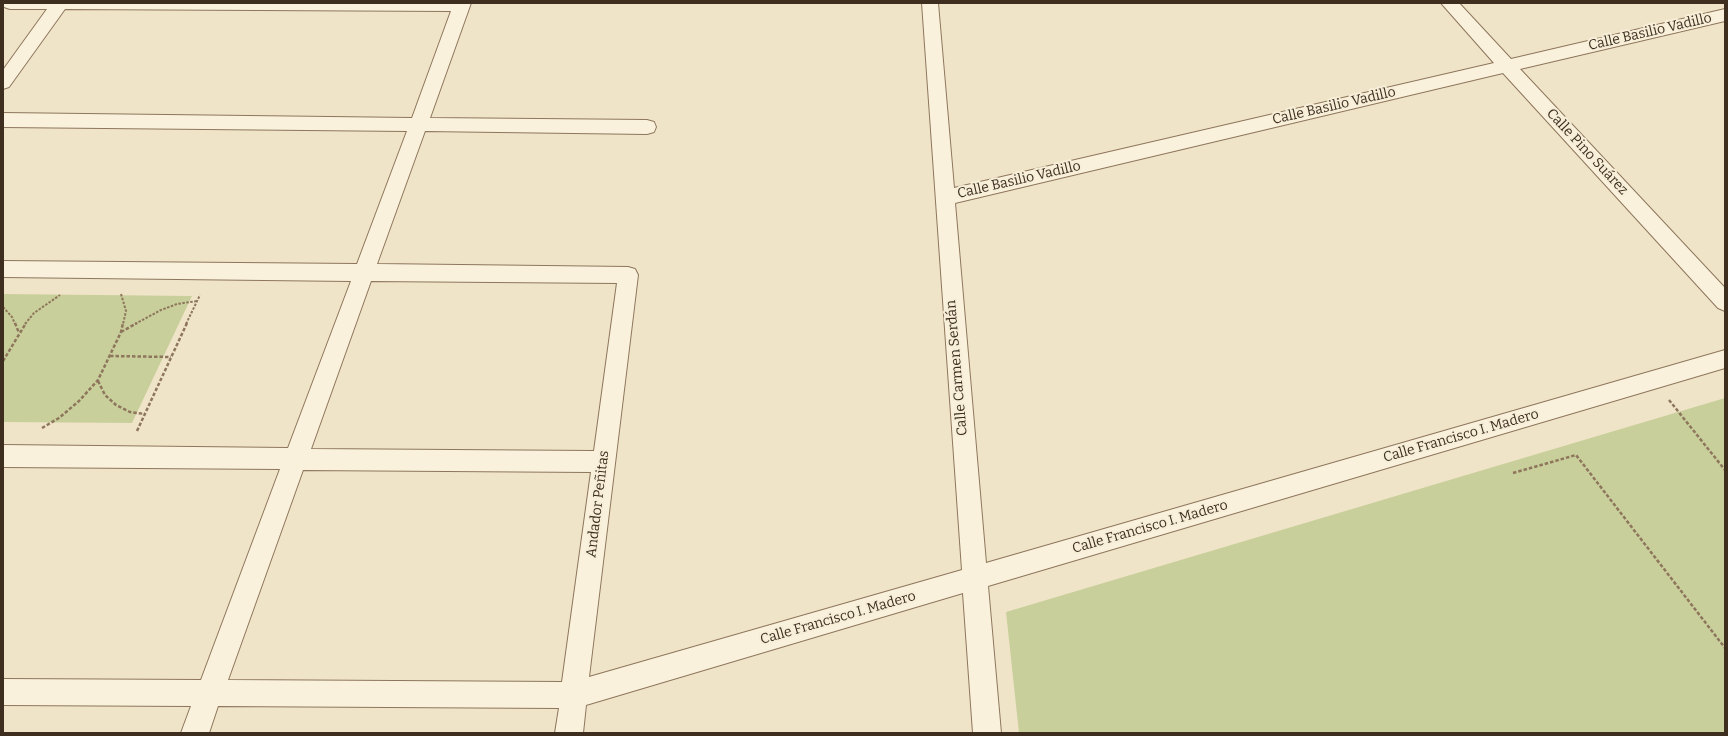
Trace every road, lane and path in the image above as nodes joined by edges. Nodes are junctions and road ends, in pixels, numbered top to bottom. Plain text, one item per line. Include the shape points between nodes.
1 (10, 3) edge
2 (60, 3) edge
3 (930, 3) edge
4 (1449, 3) edge
5 (462, 4) edge
6 (1725, 15) edge
7 (1507, 66) junction
8 (3, 83) edge
9 (3, 120) edge
10 (418, 125) junction
11 (647, 128) dead end
12 (944, 198) junction
13 (3, 269) edge
14 (211, 271) junction
15 (364, 273) junction
16 (65, 292) dead end
17 (119, 292) dead end
18 (197, 301) junction
19 (1725, 302) edge
20 (3, 307) edge
21 (121, 332) junction
22 (19, 333) junction
23 (3, 354) edge
24 (7, 354) junction
25 (110, 356) junction
26 (171, 357) junction
27 (1725, 359) edge
28 (3, 361) edge
29 (98, 380) junction
30 (1665, 396) dead end
31 (145, 414) junction
32 (40, 429) dead end
33 (3, 456) edge
34 (125, 457) junction
35 (296, 459) junction
36 (604, 462) junction
37 (1725, 470) edge
38 (1513, 473) dead end
39 (974, 578) junction
40 (1725, 648) edge
41 (3, 692) edge
42 (209, 693) junction
43 (574, 695) junction
44 (195, 733) edge
45 (569, 733) edge
46 (987, 733) edge

1 - 2 street
2 - 5 street
2 - 8 street
3 - 12 street, Calle Carmen Serdán
4 - 7 street, Calle Pino Suárez
5 - 10 street
6 - 7 street, Calle Basilio Vadillo
7 - 12 street, Calle Basilio Vadillo
7 - 19 street, Calle Pino Suárez
9 - 10 street
10 - 11 street
10 - 15 street
12 - 39 street, Calle Carmen Serdán
13 - 14 street
14 - 15 street
14 - 18 path
15 - 35 street
15 - 36 street, Andador Peñitas via 628,275
16 - 22 path via 34,313
17 - 21 path via 126,311
18 - 21 path via 161,310
18 - 26 path
20 - 22 path via 12,317
21 - 25 path
22 - 24 path
23 - 24 path
24 - 28 path
25 - 26 path
25 - 29 path
26 - 31 path
27 - 39 street, Calle Francisco I. Madero
29 - 31 path via 105,395 116,405 130,412
29 - 32 path via 59,418
30 - 37 path
31 - 34 path
33 - 34 street
34 - 35 street
35 - 36 street
35 - 42 street
36 - 43 street, Andador Peñitas
38 - 40 path via 1576,455
39 - 43 street, Calle Francisco I. Madero
39 - 46 street, Calle Carmen Serdán
41 - 42 street, Calle Francisco I. Madero
42 - 43 street, Calle Francisco I. Madero
42 - 44 street
43 - 45 street, Andador Peñitas

